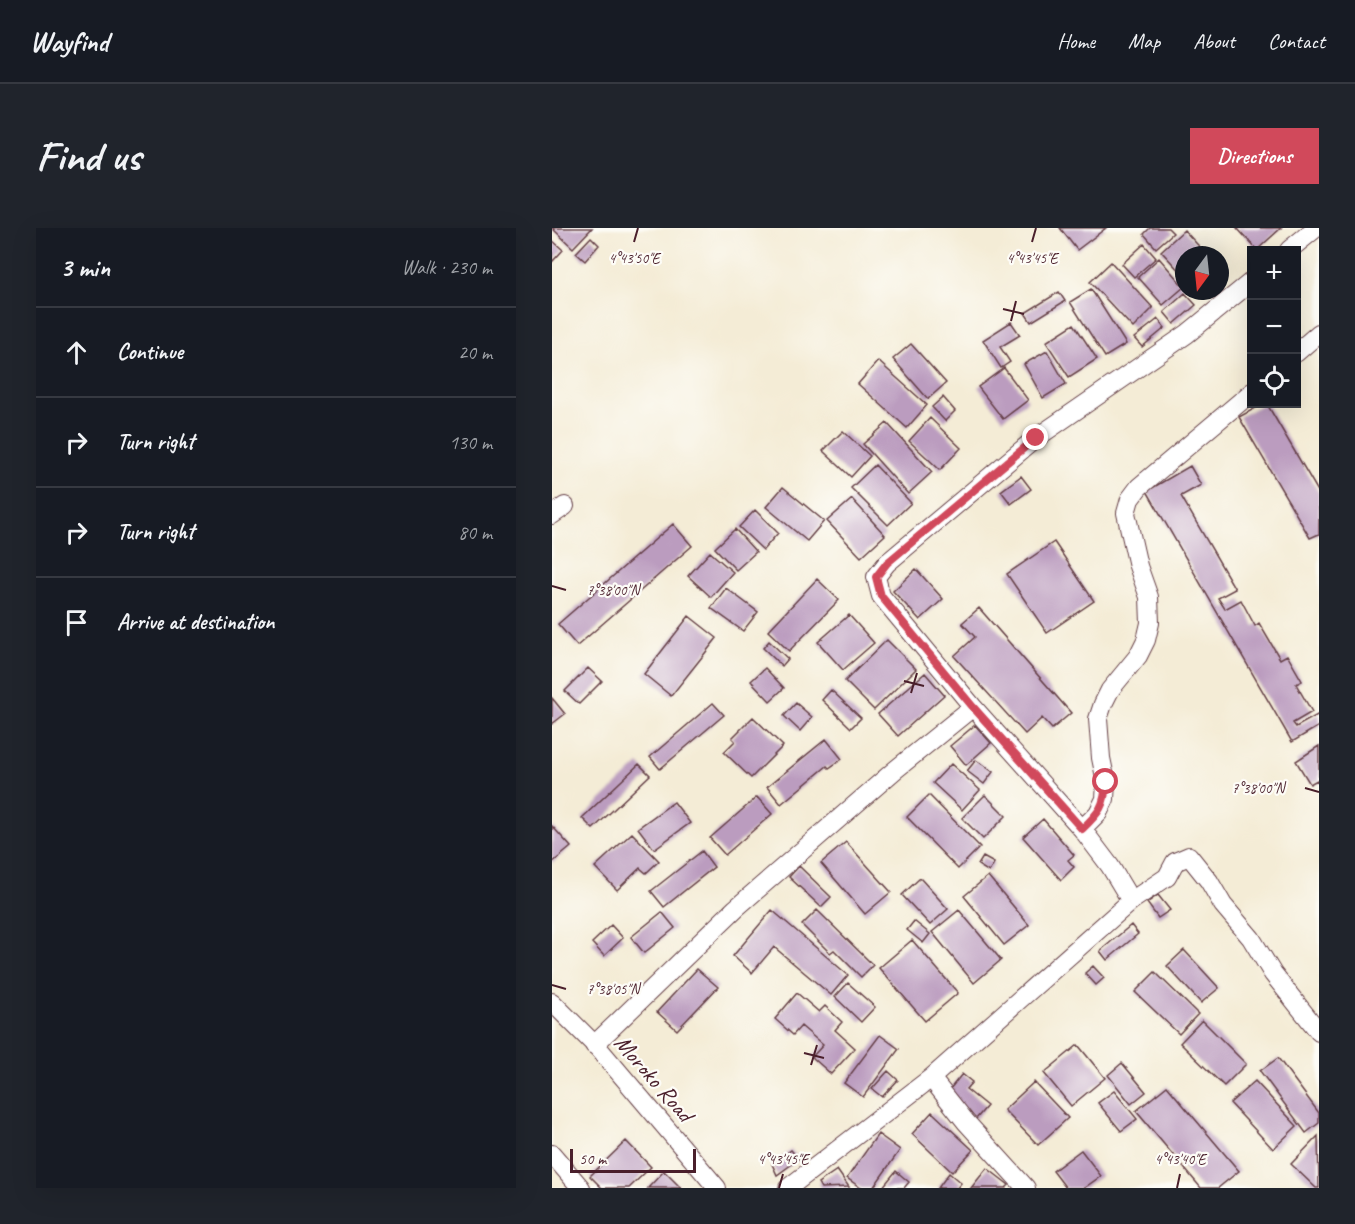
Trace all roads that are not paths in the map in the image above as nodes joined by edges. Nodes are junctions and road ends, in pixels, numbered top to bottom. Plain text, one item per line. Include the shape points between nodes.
1 (1316, 228) edge
2 (1294, 246) edge
3 (1247, 284) edge
4 (1319, 333) edge
5 (1301, 349) edge
6 (1247, 395) edge
7 (973, 707) junction
8 (1082, 829) junction
9 (1131, 902) junction
10 (552, 1002) edge
11 (1319, 1032) edge
12 (594, 1045) junction
13 (931, 1078) junction
14 (552, 1154) edge
15 (581, 1188) edge
16 (717, 1188) edge
17 (788, 1188) edge
18 (1026, 1188) edge

1 - 2 street
3 - 7 street via 1187,334 1036,438 887,563 876,577 881,596
4 - 5 street
6 - 8 street via 1139,487 1131,499 1126,513 1149,597 1150,623 1138,656 1102,704 1098,719 1105,799
7 - 8 street
7 - 12 street via 736,908
8 - 9 street
9 - 11 street via 1167,877 1175,862 1189,856
9 - 13 street
10 - 12 street, Moroko Road
12 - 16 street, Moroko Road
13 - 17 street
13 - 18 street
14 - 15 street

